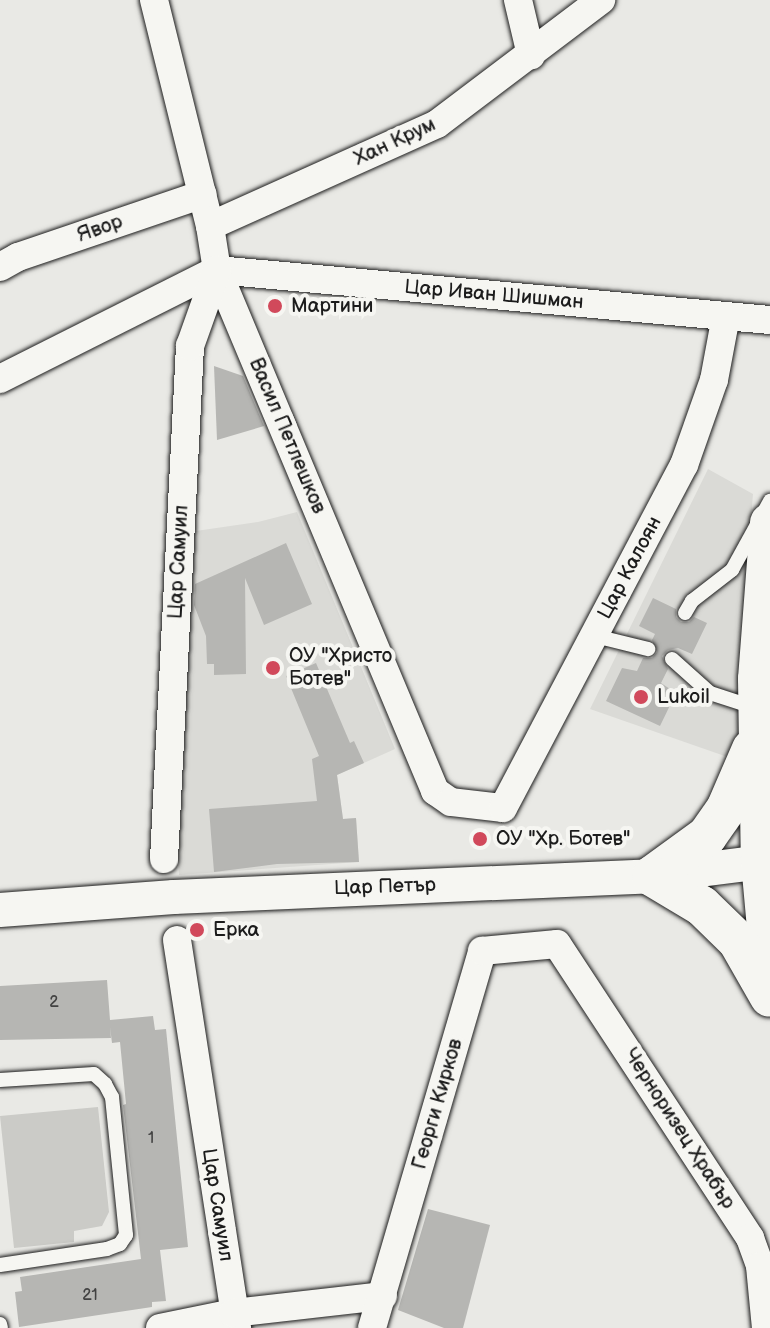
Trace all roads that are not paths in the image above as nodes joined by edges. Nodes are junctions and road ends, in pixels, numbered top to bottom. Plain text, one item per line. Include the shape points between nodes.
1 (154, 0) edge
2 (518, 0) edge
3 (601, 0) edge
4 (531, 55) junction
5 (203, 194) junction
6 (210, 226) junction
7 (0, 267) edge
8 (217, 270) junction
9 (726, 316) junction
10 (770, 320) edge
11 (0, 379) edge
12 (770, 501) edge
13 (770, 523) edge
14 (685, 613) dead end
15 (595, 636) junction
16 (648, 649) dead end
17 (672, 659) dead end
18 (758, 721) junction
19 (503, 808) joint
20 (164, 859) dead end
21 (766, 862) edge
22 (652, 876) junction
23 (0, 910) edge
24 (177, 940) dead end
25 (557, 944) joint
26 (770, 960) edge
27 (770, 997) edge
28 (0, 1080) edge
29 (0, 1265) edge
30 (383, 1296) junction
31 (235, 1321) edge
32 (160, 1328) edge
33 (372, 1328) edge
34 (766, 1328) edge

1 - 5 street, Васил Петлешков
2 - 4 street
3 - 4 street, Хан Крум
4 - 6 street, Хан Крум via 437,124
5 - 6 street, Васил Петлешков
5 - 7 street, Явор
6 - 8 street, Васил Петлешков
8 - 9 street, Цар Иван Шишман
8 - 11 street
8 - 19 street, Васил Петлешков via 435,791 451,802
8 - 20 street, Цар Самуил via 190,346
9 - 10 street, Цар Иван Шишман
9 - 15 street, Цар Калоян via 714,380 684,465
12 - 14 lane via 732,570 692,601
13 - 18 main road
15 - 16 lane
15 - 19 street, Цар Калоян
17 - 18 lane via 710,693
18 - 21 main road
18 - 22 main road via 726,809 714,827
21 - 22 street, Цар Петър
21 - 26 main road
22 - 23 street, Цар Петър
22 - 27 main road via 702,906 738,941
24 - 31 street, Цар Самуил
25 - 30 street, Георги Кирков via 482,951
25 - 34 street, Черноризец Храбър via 750,1238 760,1266
28 - 29 lane via 94,1074 105,1084 112,1097 126,1235 107,1249
30 - 31 street
30 - 33 street, Георги Кирков
31 - 32 street

